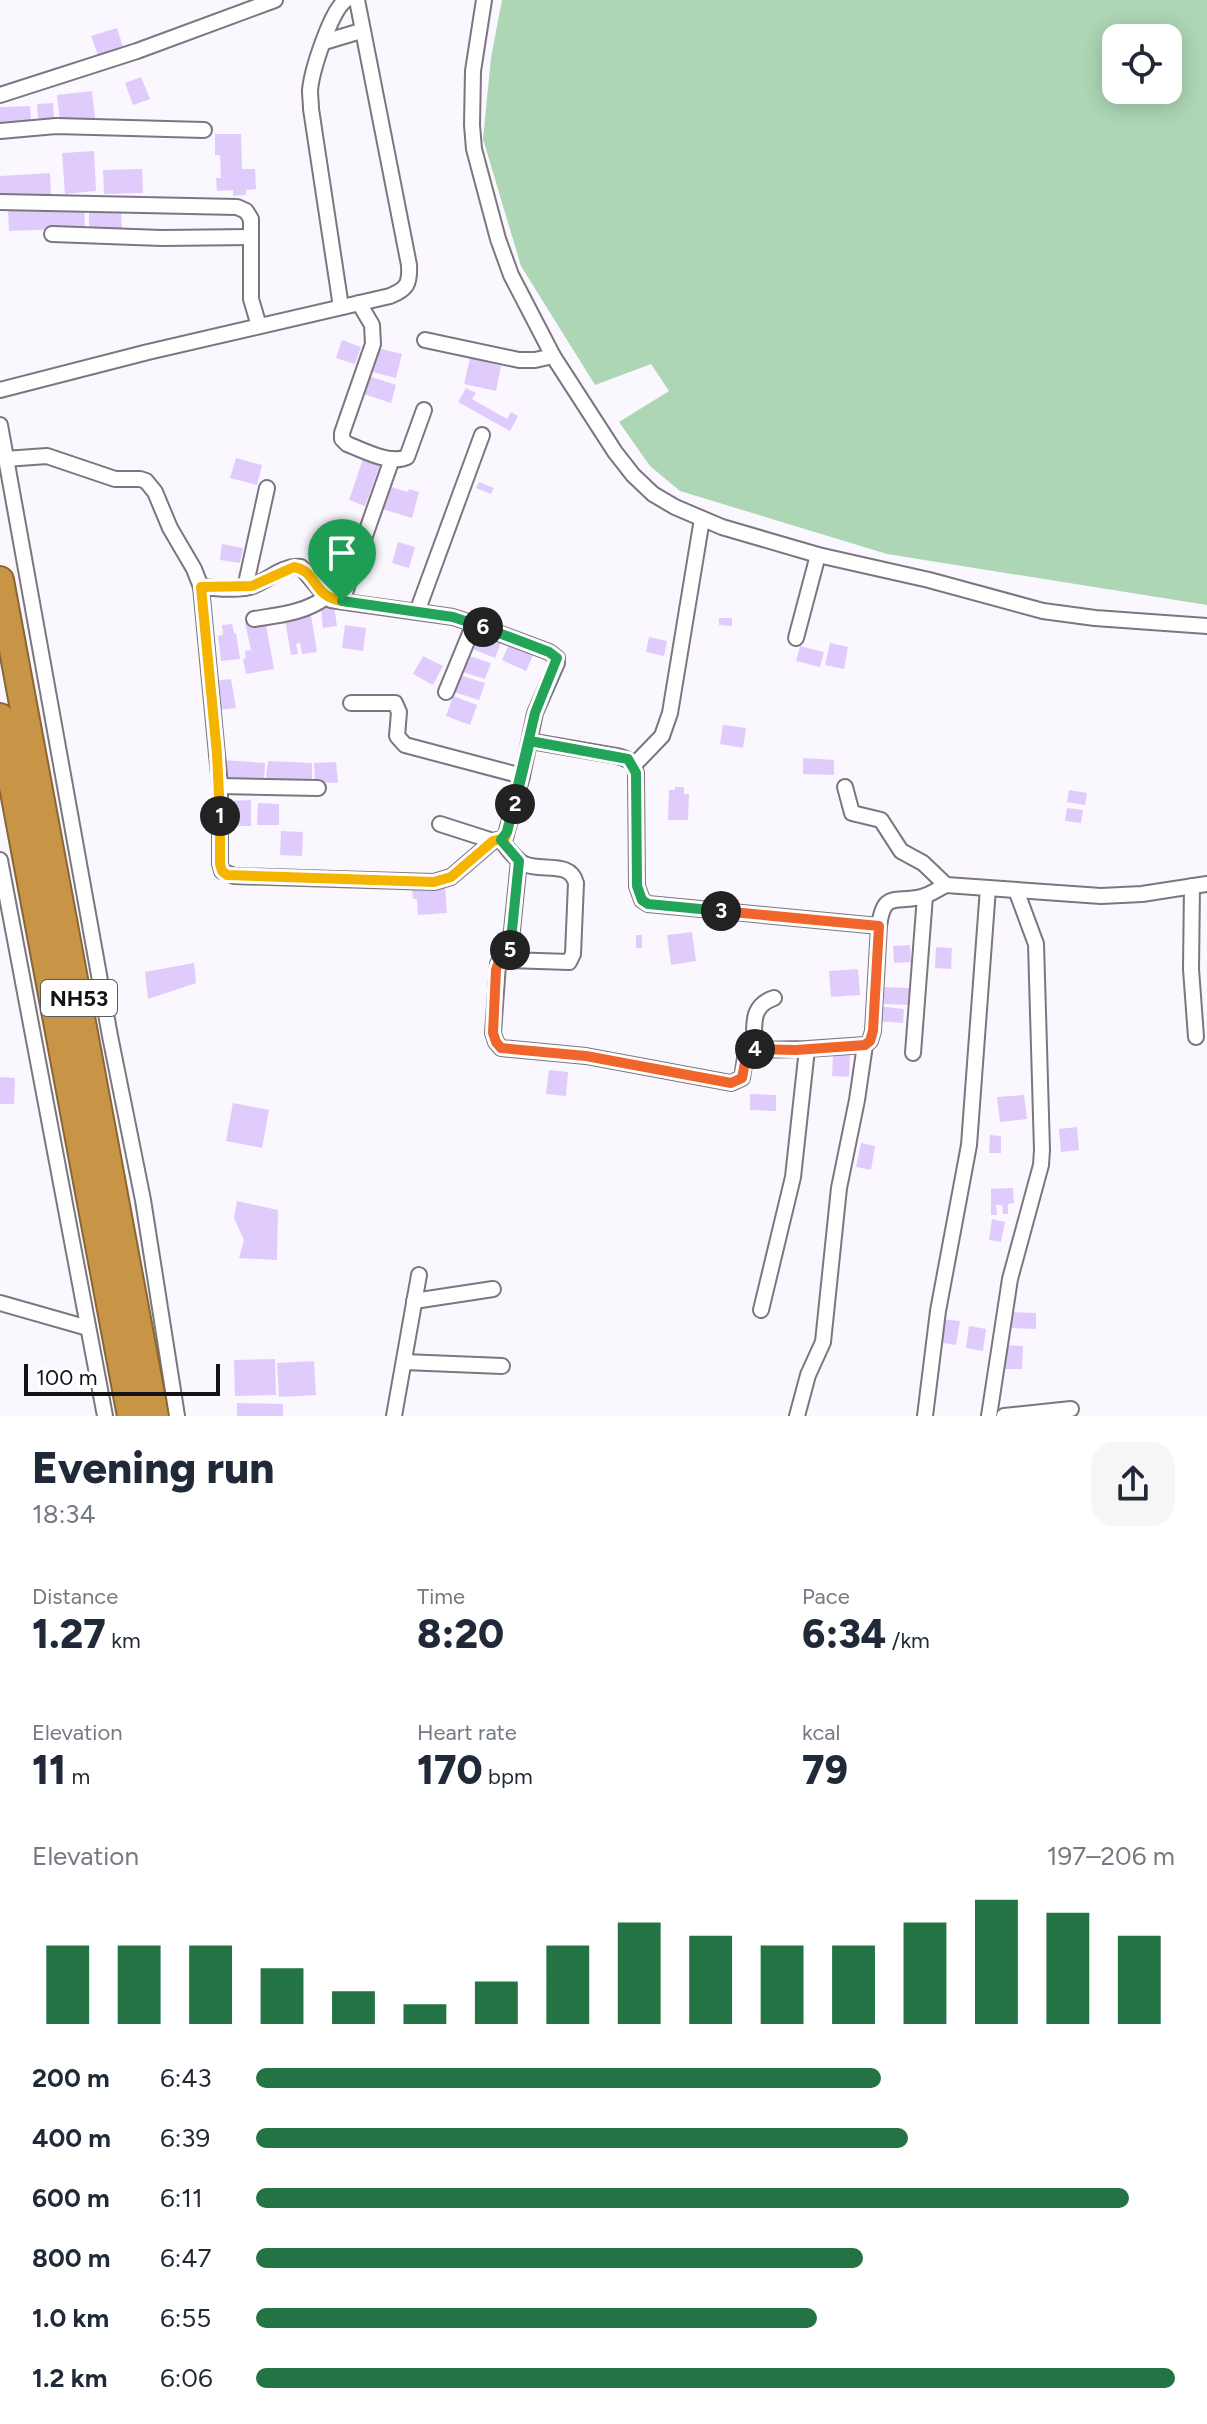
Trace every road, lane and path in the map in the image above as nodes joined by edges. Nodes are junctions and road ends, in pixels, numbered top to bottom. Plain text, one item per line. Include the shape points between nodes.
1 (275, 0) edge
2 (346, 0) edge
3 (357, 0) edge
4 (484, 0) edge
5 (361, 31) junction
6 (324, 42) junction
7 (0, 95) edge
8 (204, 130) dead end
9 (0, 131) edge
10 (0, 202) edge
11 (52, 234) dead end
12 (251, 237) junction
13 (359, 303) junction
14 (341, 307) junction
15 (259, 326) junction
16 (425, 340) dead end
17 (553, 356) junction
18 (0, 390) edge
19 (424, 410) dead end
20 (0, 425) edge
21 (482, 435) dead end
22 (5, 459) junction
23 (392, 459) junction
24 (267, 488) dead end
25 (702, 519) junction
26 (818, 555) junction
27 (0, 580) edge
28 (201, 587) junction
29 (245, 588) junction
30 (326, 597) junction
31 (342, 601) junction
32 (417, 612) junction
33 (254, 619) dead end
34 (474, 624) junction
35 (1207, 626) edge
36 (796, 638) dead end
37 (446, 692) dead end
38 (351, 703) dead end
39 (0, 717) edge
40 (530, 741) junction
41 (634, 765) junction
42 (522, 776) junction
43 (220, 786) junction
44 (845, 787) dead end
45 (318, 788) dead end
46 (440, 824) dead end
47 (497, 841) junction
48 (0, 860) edge
49 (519, 861) junction
50 (946, 885) junction
51 (1199, 885) edge
52 (988, 888) junction
53 (1016, 890) junction
54 (925, 896) junction
55 (879, 926) junction
56 (0, 943) edge
57 (16, 945) junction
58 (509, 960) junction
59 (774, 998) dead end
60 (1196, 1037) dead end
61 (865, 1045) junction
62 (754, 1049) junction
63 (807, 1049) junction
64 (913, 1053) dead end
65 (419, 1275) dead end
66 (493, 1289) dead end
67 (414, 1301) junction
68 (0, 1303) edge
69 (761, 1310) dead end
70 (88, 1328) junction
71 (404, 1362) junction
72 (502, 1366) dead end
73 (1071, 1409) dead end
74 (105, 1416) edge
75 (131, 1416) edge
76 (155, 1416) edge
77 (177, 1416) edge
78 (394, 1416) edge
79 (797, 1416) edge
80 (925, 1416) edge
81 (989, 1416) edge
82 (1004, 1416) edge

1 - 7 street
2 - 6 street
3 - 5 street
4 - 17 street via 471,98 474,149 511,275
5 - 6 street
5 - 13 street via 410,281 404,290
6 - 14 street via 310,87 311,109
8 - 9 street via 56,126
10 - 12 street via 237,207 251,219
11 - 12 street
12 - 15 street via 251,299
13 - 14 street
13 - 23 street via 372,325 373,344 342,439
14 - 15 street
15 - 18 street
16 - 17 street via 519,360
17 - 25 street via 633,475 653,494
19 - 23 street via 407,457
20 - 22 street
21 - 32 street
22 - 28 street via 47,456 115,479 146,481
22 - 77 street via 143,1200
23 - 31 street
24 - 29 street
25 - 26 street
25 - 41 street via 670,713 662,736
26 - 35 street via 1043,611
26 - 36 street
27 - 76 highway, NH53
28 - 29 street
28 - 43 street
29 - 30 street via 294,567 306,571
30 - 31 street
30 - 33 street via 305,609
31 - 32 street
32 - 34 street
34 - 37 street
34 - 40 street via 557,658
38 - 42 street via 395,703 397,736 405,745
39 - 75 highway, NH53
40 - 41 street via 617,756
40 - 42 street
41 - 55 street via 637,886 648,904
42 - 47 street via 507,832
43 - 45 street
43 - 47 street via 220,864 227,875 434,882 451,877
44 - 50 street via 852,813 881,820 901,851
46 - 47 street
47 - 49 street
48 - 57 street
49 - 58 street
49 - 58 street via 574,875 573,954 564,963
50 - 52 street
50 - 54 street
51 - 53 street via 1101,896
51 - 60 street via 1191,969
52 - 53 street
52 - 80 street via 969,1145 936,1322
53 - 81 street via 1036,944 1042,1150 1006,1299
54 - 55 street via 886,903
54 - 64 street
55 - 61 street via 873,1031
56 - 57 street
57 - 70 street
58 - 62 street via 496,970 493,1033 501,1048 586,1056 731,1083 742,1078 747,1052
59 - 62 street via 758,1006
61 - 63 street
61 - 79 street via 839,1188 823,1342
62 - 63 street
63 - 69 street via 793,1177
65 - 67 street
66 - 67 street
67 - 71 street
68 - 70 street
70 - 74 street
71 - 72 street
71 - 78 street
73 - 82 street

